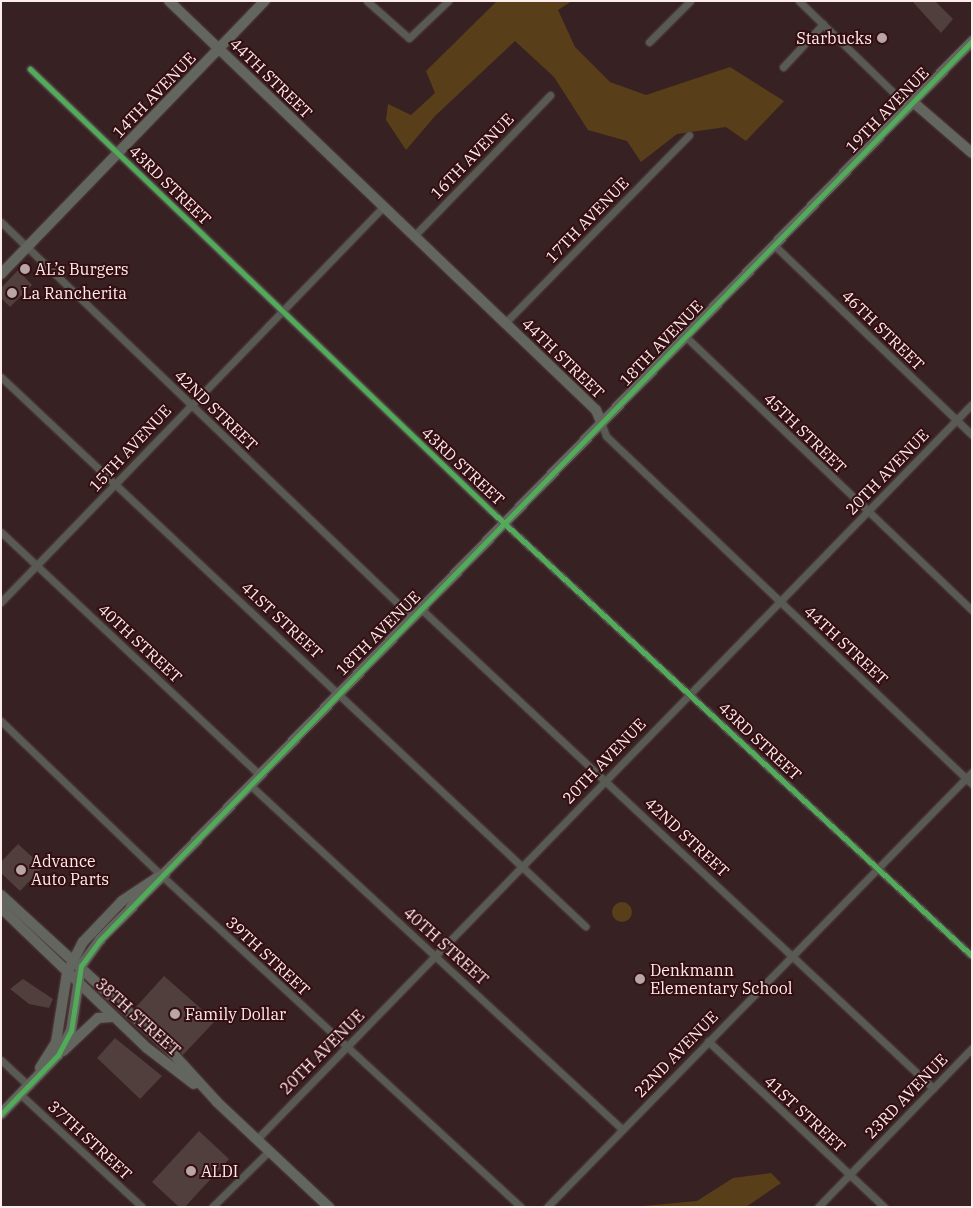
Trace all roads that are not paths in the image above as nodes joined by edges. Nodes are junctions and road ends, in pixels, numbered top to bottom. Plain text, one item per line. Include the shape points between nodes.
1 (169, 1) edge
2 (265, 1) edge
3 (368, 1) edge
4 (448, 1) edge
5 (690, 1) edge
6 (799, 1) edge
7 (823, 24) junction
8 (972, 41) edge
9 (649, 42) dead end
10 (219, 49) junction
11 (783, 67) dead end
12 (30, 69) dead end
13 (550, 96) dead end
14 (913, 102) junction
15 (689, 135) dead end
16 (118, 153) junction
17 (972, 153) edge
18 (821, 197) joint
19 (383, 207) junction
20 (1, 222) edge
21 (414, 236) junction
22 (774, 245) junction
23 (28, 247) junction
24 (1, 274) edge
25 (283, 311) junction
26 (505, 323) junction
27 (685, 336) junction
28 (1, 377) edge
29 (191, 404) junction
30 (972, 404) edge
31 (956, 420) junction
32 (601, 422) junction
33 (972, 434) edge
34 (116, 484) junction
35 (868, 512) junction
36 (504, 522) junction
37 (1, 532) edge
38 (37, 566) junction
39 (779, 601) junction
40 (1, 602) edge
41 (420, 608) junction
42 (972, 610) edge
43 (412, 617) junction
44 (337, 692) junction
45 (690, 692) junction
46 (1, 721) edge
47 (972, 772) edge
48 (259, 774) junction
49 (966, 778) junction
50 (606, 779) junction
51 (249, 784) junction
52 (972, 784) edge
53 (522, 866) junction
54 (877, 868) junction
55 (161, 875) junction
56 (1, 894) edge
57 (1, 908) edge
58 (585, 926) dead end
59 (792, 954) junction
60 (436, 955) junction
61 (972, 956) edge
62 (73, 959) junction
63 (81, 966) junction
64 (67, 973) junction
65 (77, 982) junction
66 (115, 1018) junction
67 (708, 1041) junction
68 (346, 1046) junction
69 (972, 1048) edge
70 (58, 1055) junction
71 (1, 1060) edge
72 (29, 1086) junction
73 (933, 1088) junction
74 (20, 1094) junction
75 (217, 1102) junction
76 (1, 1114) edge
77 (622, 1129) junction
78 (256, 1139) junction
79 (269, 1150) junction
80 (849, 1174) junction
81 (142, 1207) edge
82 (212, 1207) edge
83 (329, 1207) edge
84 (521, 1207) edge
85 (547, 1207) edge
86 (818, 1207) edge
87 (884, 1207) edge

1 - 10 street, 44TH STREET
2 - 10 street, 14TH AVENUE
3 - 4 street via 409,38
5 - 9 street
6 - 7 street
7 - 11 street
7 - 14 street via 899,98
8 - 14 street, 19TH AVENUE
10 - 16 street, 14TH AVENUE
10 - 19 street, 44TH STREET
12 - 16 street, 43RD STREET
13 - 21 street, 16TH AVENUE
14 - 17 street
14 - 18 street, 19TH AVENUE
15 - 26 street, 17TH AVENUE
16 - 23 street, 14TH AVENUE
16 - 25 street, 43RD STREET
18 - 22 street, 18TH AVENUE
19 - 21 street, 44TH STREET
19 - 25 street, 15TH AVENUE
20 - 23 street, 42ND STREET
21 - 26 street, 44TH STREET
22 - 27 street, 18TH AVENUE
22 - 31 street, 46TH STREET
23 - 24 street, 14TH AVENUE
23 - 29 street, 42ND STREET
25 - 29 street, 15TH AVENUE
25 - 36 street, 43RD STREET
26 - 32 street, 44TH STREET via 596,410
27 - 32 street, 18TH AVENUE
27 - 35 street, 45TH STREET
28 - 34 street, 41ST STREET
29 - 34 street, 15TH AVENUE
29 - 43 street, 42ND STREET
30 - 31 street, 20TH AVENUE
31 - 33 street, 46TH STREET
31 - 35 street, 20TH AVENUE
32 - 36 street, 18TH AVENUE
32 - 39 street, 44TH STREET via 606,436
34 - 38 street, 15TH AVENUE
34 - 44 street, 41ST STREET
35 - 39 street, 20TH AVENUE
35 - 42 street, 45TH STREET
36 - 41 street, 18TH AVENUE
36 - 45 street, 43RD STREET
37 - 38 street, 40TH STREET
38 - 40 street, 15TH AVENUE
38 - 48 street, 40TH STREET
39 - 45 street, 20TH AVENUE
39 - 49 street, 44TH STREET
41 - 43 street, 18TH AVENUE
41 - 50 street, 42ND STREET
43 - 44 street, 18TH AVENUE
44 - 48 street, 18TH AVENUE
44 - 53 street, 41ST STREET via 345,705
45 - 50 street, 20TH AVENUE
45 - 54 street, 43RD STREET
46 - 55 street, 39TH STREET
47 - 49 street, 22ND AVENUE
48 - 51 street, 18TH AVENUE
49 - 52 street, 44TH STREET
49 - 54 street, 22ND AVENUE
50 - 53 street, 20TH AVENUE
50 - 59 street, 42ND STREET
51 - 55 street, 18TH AVENUE
51 - 60 street, 40TH STREET
53 - 58 street, 41ST STREET
53 - 60 street, 20TH AVENUE
54 - 59 street, 22ND AVENUE
54 - 61 street, 43RD STREET
55 - 62 street, 18TH AVENUE via 122,901
55 - 63 street, 18TH AVENUE
55 - 68 street, 39TH STREET
56 - 62 street, 38TH STREET
57 - 64 street, 38TH STREET
59 - 67 street, 22ND AVENUE
59 - 73 street, 42ND STREET
60 - 68 street, 20TH AVENUE
60 - 77 street, 40TH STREET
62 - 63 street, 38TH STREET
62 - 64 street, 18TH AVENUE
63 - 65 street, 18TH AVENUE
63 - 75 street, 38TH STREET via 167,1047
64 - 65 street, 38TH STREET
64 - 72 street, 18TH AVENUE via 60,1030
65 - 66 street, 38TH STREET
65 - 70 street, 18TH AVENUE via 71,1031
66 - 70 street via 98,1018
66 - 75 street, 38TH STREET
67 - 77 street, 22ND AVENUE
67 - 80 street, 41ST STREET
68 - 78 street, 20TH AVENUE
68 - 84 street, 39TH STREET
69 - 73 street, 23RD AVENUE
70 - 72 street, 18TH AVENUE
71 - 72 street
72 - 74 street, 18TH AVENUE
73 - 80 street, 23RD AVENUE
74 - 76 street, 18TH AVENUE
74 - 81 street, 37TH STREET
75 - 78 street, 38TH STREET
77 - 85 street, 22ND AVENUE
78 - 79 street, 38TH STREET
79 - 82 street
79 - 83 street, 38TH STREET
80 - 86 street, 23RD AVENUE
80 - 87 street, 41ST STREET

